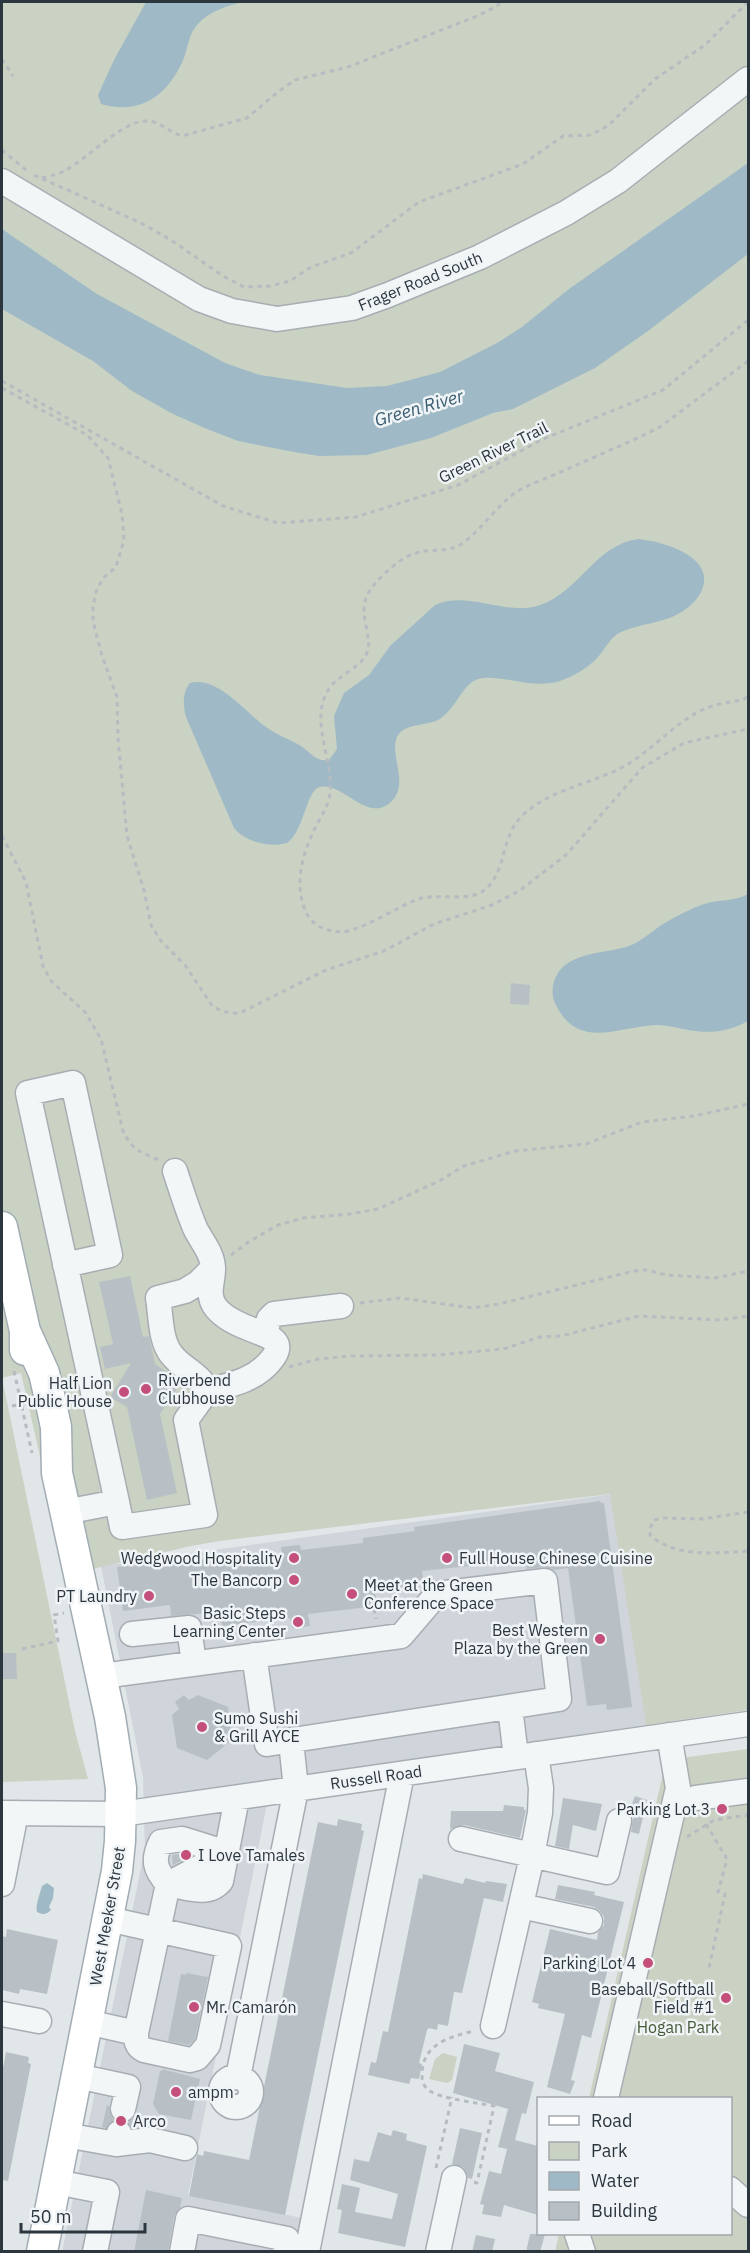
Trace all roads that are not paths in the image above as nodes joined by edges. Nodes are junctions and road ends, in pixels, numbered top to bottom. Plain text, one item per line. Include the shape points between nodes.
1 (748, 79) edge
2 (2, 181) edge
3 (175, 1171) road end
4 (2, 1227) edge
5 (65, 1265) junction
6 (213, 1268) junction
7 (341, 1306) road end
8 (265, 1333) junction
9 (207, 1391) junction
10 (117, 1502) junction
11 (65, 1512) junction
12 (132, 1635) dead end
13 (254, 1655) junction
14 (194, 1663) junction
15 (102, 1676) junction
16 (510, 1707) junction
17 (748, 1724) edge
18 (669, 1735) junction
19 (291, 1741) junction
20 (526, 1756) junction
21 (402, 1774) junction
22 (296, 1789) junction
23 (748, 1791) edge
24 (237, 1798) junction
25 (696, 1798) dead end
26 (9, 1813) edge
27 (121, 1814) junction
28 (619, 1821) dead end
29 (461, 1839) dead end
30 (5, 1850) edge
31 (227, 1853) junction
32 (532, 1855) junction
33 (2, 1884) edge
34 (168, 1884) junction
35 (521, 1906) junction
36 (108, 1920) junction
37 (590, 1921) dead end
38 (158, 1931) junction
39 (2, 2014) edge
40 (39, 2021) dead end
41 (87, 2022) junction
42 (493, 2026) road end
43 (136, 2032) junction
44 (76, 2076) junction
45 (238, 2077) dead end
46 (606, 2097) edge
47 (123, 2109) dead end
48 (65, 2135) junction
49 (185, 2148) dead end
50 (454, 2178) road end
51 (56, 2182) junction
52 (732, 2191) edge
53 (748, 2205) edge
54 (577, 2235) edge
55 (42, 2252) edge
56 (95, 2252) edge
57 (182, 2252) edge
58 (285, 2252) edge
59 (307, 2252) edge
60 (438, 2252) edge
61 (583, 2252) edge

1 - 2 street, Frager Road South via 618,181 524,235 480,257 352,308 277,319 232,311 199,299
3 - 6 street
4 - 11 main road, West Meeker Street via 25,1331 44,1372 56,1427 57,1473
5 - 5 street via 28,1093 73,1083 110,1255
5 - 10 street
6 - 8 street via 212,1302 219,1312 248,1329
6 - 9 street via 186,1291 158,1298 165,1345 171,1356 204,1382
7 - 8 street via 274,1314
8 - 9 street via 277,1347 267,1366 239,1383
9 - 10 street via 186,1420 205,1515 122,1527
10 - 11 street
11 - 15 main road, West Meeker Street
12 - 14 street via 189,1628
13 - 14 street
13 - 16 street via 401,1636 437,1594 545,1581 558,1699
13 - 19 street via 267,1744
14 - 15 street
15 - 27 main road, West Meeker Street via 119,1772
16 - 19 street
16 - 20 street
17 - 18 street, Russell Road
18 - 20 street, Russell Road
18 - 46 street via 678,1788
19 - 22 street
20 - 21 street, Russell Road
20 - 32 street via 541,1788
21 - 22 street, Russell Road
21 - 59 street
22 - 24 street, Russell Road
22 - 45 street
23 - 25 street
24 - 27 street, Russell Road
24 - 31 street
26 - 27 street, Russell Road
26 - 30 street
27 - 36 main road, West Meeker Street
28 - 32 street via 608,1872
29 - 32 street
30 - 33 street
31 - 34 street via 216,1888 208,1891
31 - 34 street via 182,1839 161,1842 157,1872
32 - 35 street
34 - 38 street
35 - 37 street
35 - 42 street
36 - 38 street
36 - 41 main road, West Meeker Street
38 - 43 street
38 - 43 street via 229,1946 208,2045 190,2060 139,2048
39 - 40 street
41 - 43 street
41 - 44 main road, West Meeker Street
44 - 47 street via 128,2087
44 - 48 main road, West Meeker Street
48 - 49 street via 150,2140
48 - 51 main road, West Meeker Street
50 - 60 street
51 - 55 main road, West Meeker Street
51 - 56 street via 107,2192
52 - 53 street
54 - 61 street
57 - 58 street via 188,2219 288,2239

